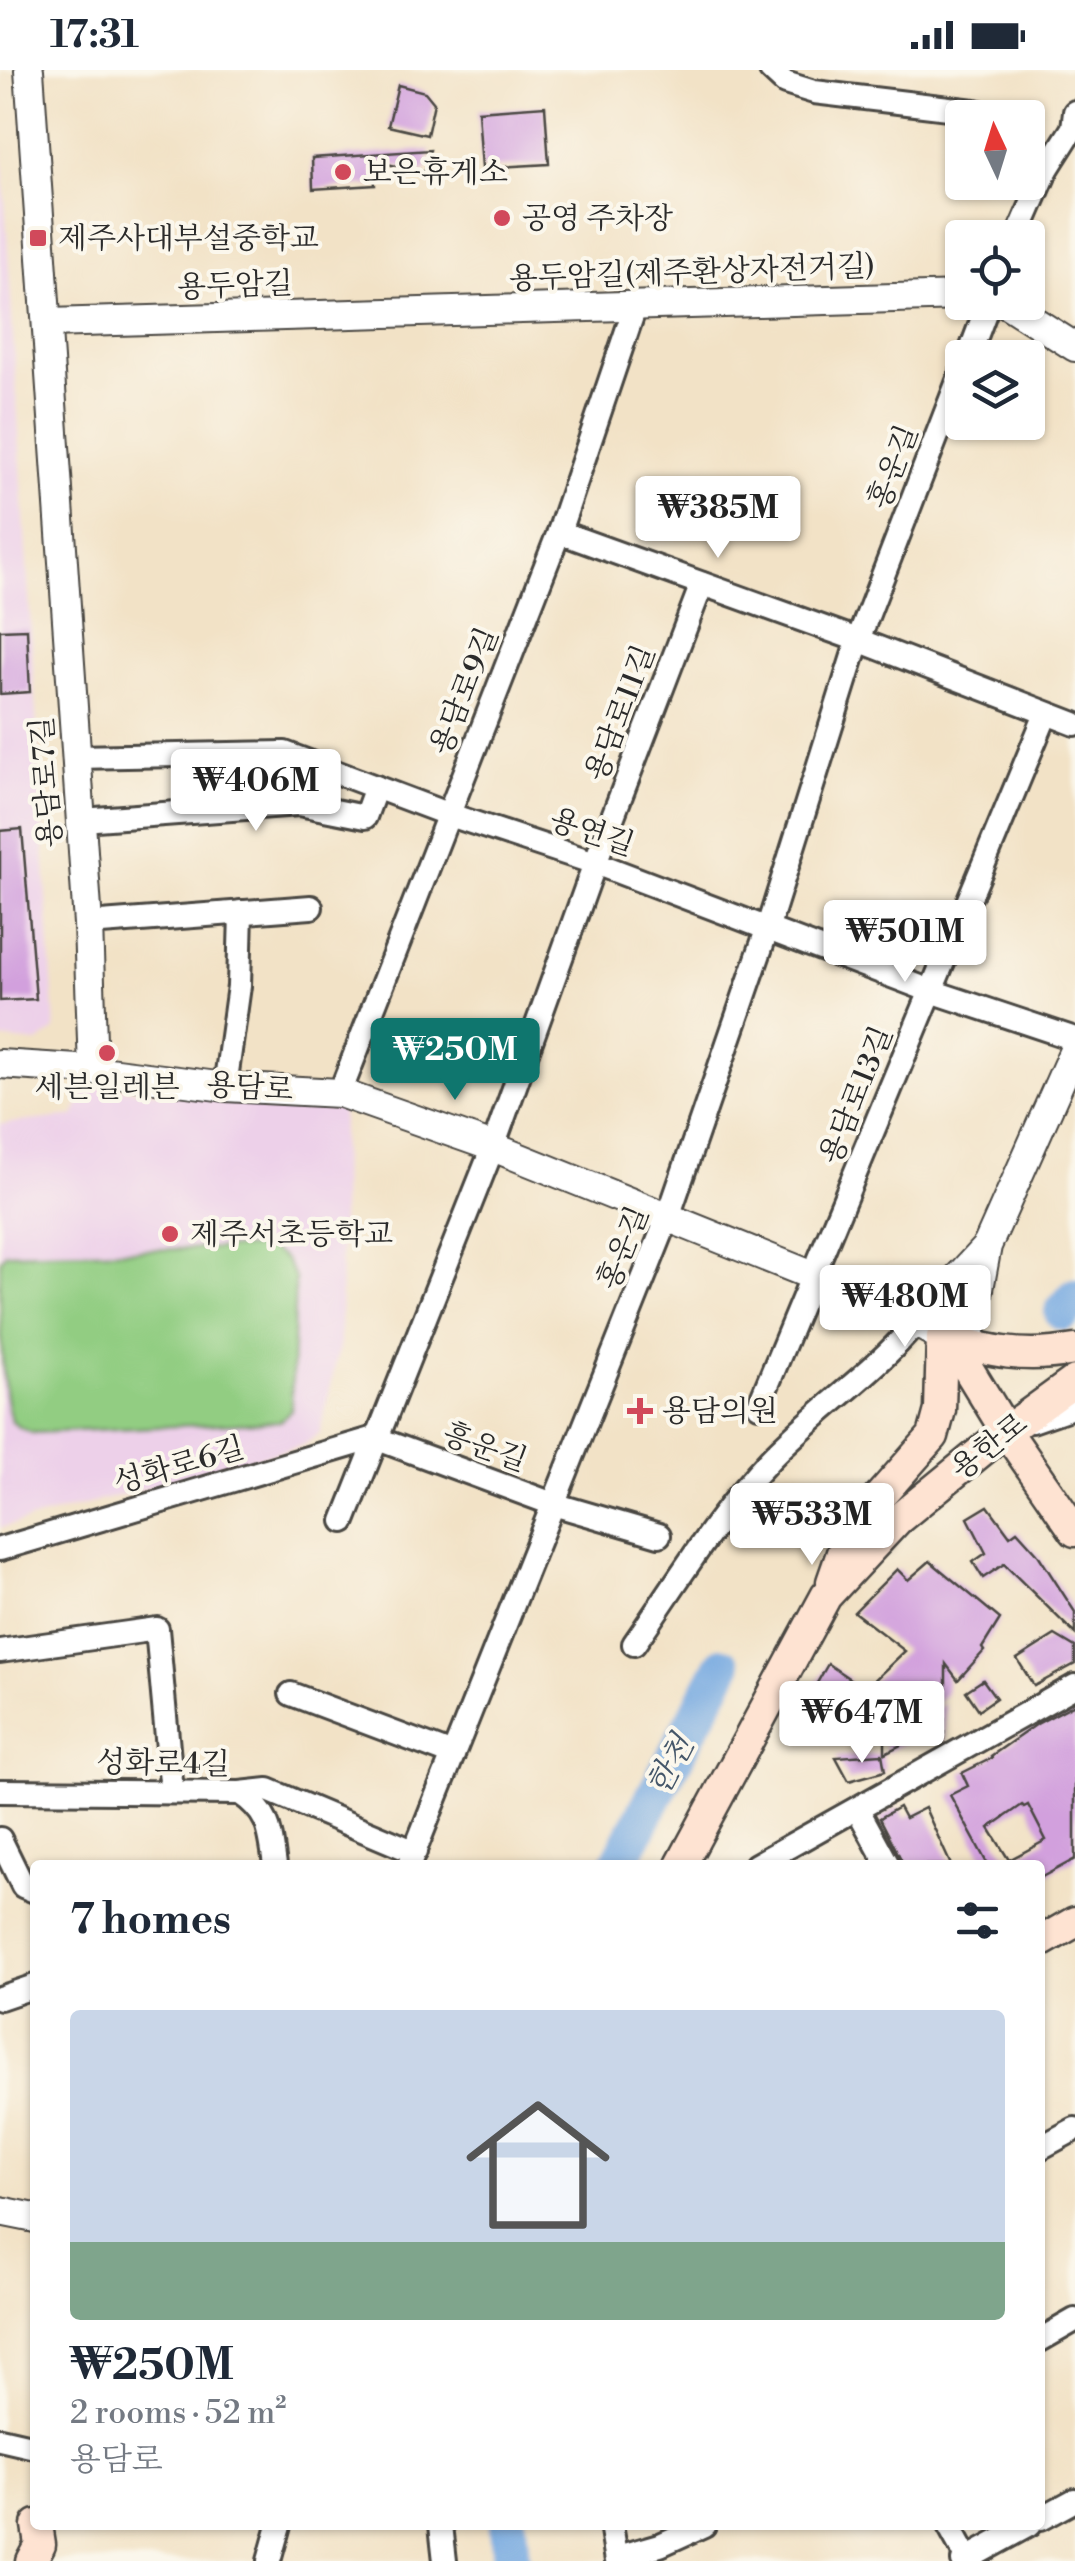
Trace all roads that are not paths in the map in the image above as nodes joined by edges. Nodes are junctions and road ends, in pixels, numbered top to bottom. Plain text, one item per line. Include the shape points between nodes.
1 (29, 70) edge
2 (771, 70) edge
3 (809, 81) edge
4 (945, 106) edge
5 (1075, 112) edge
6 (1046, 169) joint
7 (1025, 220) edge
8 (945, 297) edge
9 (634, 307) junction
10 (424, 313) joint
11 (1032, 320) edge
12 (49, 323) junction
13 (1075, 347) edge
14 (945, 415) edge
15 (560, 532) junction
16 (702, 584) junction
17 (858, 640) junction
18 (1046, 714) junction
19 (1075, 724) edge
20 (76, 757) junction
21 (376, 787) junction
22 (447, 814) junction
23 (82, 820) junction
24 (595, 863) junction
25 (311, 907) dead end
26 (241, 912) junction
27 (88, 924) junction
28 (767, 930) junction
29 (931, 991) junction
30 (1075, 1039) edge
31 (1075, 1048) edge
32 (0, 1064) edge
33 (93, 1070) junction
34 (225, 1087) junction
35 (340, 1093) junction
36 (492, 1147) junction
37 (668, 1217) junction
38 (987, 1246) junction
39 (814, 1277) junction
40 (948, 1342) junction
41 (1075, 1350) edge
42 (1075, 1381) edge
43 (759, 1405) dead end
44 (1075, 1406) edge
45 (1006, 1430) junction
46 (375, 1438) junction
47 (553, 1504) junction
48 (344, 1522) dead end
49 (1075, 1532) edge
50 (659, 1535) dead end
51 (0, 1549) edge
52 (828, 1595) junction
53 (634, 1644) dead end
54 (0, 1651) edge
55 (1075, 1686) edge
56 (292, 1694) dead end
57 (453, 1755) junction
58 (0, 1790) edge
59 (172, 1792) junction
60 (240, 1793) junction
61 (858, 1810) junction
62 (0, 1839) edge
63 (412, 1858) edge
64 (274, 1860) edge
65 (684, 1860) edge
66 (765, 1860) edge
67 (885, 1860) edge
68 (30, 1890) edge
69 (1075, 1922) edge
70 (1045, 1939) edge
71 (30, 1988) edge
72 (0, 1998) edge
73 (1075, 2129) edge
74 (1045, 2145) edge
75 (0, 2211) edge
76 (30, 2217) edge
77 (1075, 2320) edge
78 (1045, 2337) edge
79 (0, 2439) edge
80 (30, 2446) edge
81 (1075, 2500) edge
82 (1045, 2516) edge
83 (278, 2530) edge
84 (441, 2530) edge
85 (612, 2530) edge
86 (693, 2530) edge
87 (951, 2530) edge
88 (1020, 2530) edge
89 (617, 2559) edge
90 (966, 2560) edge
91 (269, 2561) edge
92 (444, 2561) edge

1 - 12 street, 용담로7길
2 - 3 street via 785,83
3 - 4 street
5 - 6 street via 1073,128
6 - 7 street
8 - 9 street, 용두암길(제주환상자전거길)
9 - 10 street, 용두암길(제주환상자전거길)
9 - 15 street, 용담로9길
10 - 12 street, 용두암길
11 - 13 street
12 - 20 street, 용담로7길
14 - 17 street, 홍운길
15 - 16 street
15 - 22 street, 용담로9길
16 - 17 street
16 - 24 street, 용담로11길
17 - 18 street
17 - 28 street, 홍운길
18 - 19 street
18 - 29 street, 용담로13길
20 - 21 street, 용연길 via 285,753
20 - 23 street, 용담로7길
21 - 22 street, 용연길
21 - 23 street via 365,817 299,804
22 - 24 street, 용연길
22 - 35 street, 용담로9길
23 - 27 street, 용담로7길
24 - 28 street, 용연길
24 - 36 street, 용담로11길
25 - 26 street
26 - 27 street
26 - 34 street
27 - 33 street, 용담로7길
28 - 29 street, 용연길
28 - 37 street, 홍운길
29 - 30 street, 용연길
29 - 39 street, 용담로13길
31 - 38 street
32 - 33 street, 용담로
33 - 34 street, 용담로
34 - 35 street, 용담로
35 - 36 street, 용담로
36 - 37 street, 용담로
36 - 46 street
37 - 39 street, 용담로
37 - 47 street, 홍운길
38 - 40 street
38 - 40 street
39 - 40 street, 용담로
39 - 43 street
40 - 41 main road via 1000,1354
40 - 45 main road, 용담로
40 - 52 main road via 933,1436 850,1530
40 - 53 street via 894,1349 775,1454 733,1499
42 - 45 main road, 용한로
44 - 45 street
45 - 49 main road, 용담로
45 - 52 main road, 용한로 via 897,1520
46 - 47 street, 흥운길
46 - 48 street
46 - 51 street, 성화로6길
47 - 50 street, 흥운길
47 - 57 street, 홍운길
52 - 65 main road, 용한로
54 - 59 street via 157,1629
55 - 61 street
56 - 57 street
57 - 63 street, 홍운길
58 - 59 street, 성화로4길
59 - 60 street, 성화로4길
60 - 63 street via 268,1790
60 - 64 street, 성화로4길 via 260,1806
61 - 66 street
61 - 67 street
62 - 68 street
69 - 70 main road
71 - 72 street
73 - 74 street
75 - 76 street
77 - 78 street
79 - 80 street
81 - 82 street
83 - 91 street
84 - 92 street
85 - 89 street
86 - 89 street
87 - 90 street
88 - 90 street

